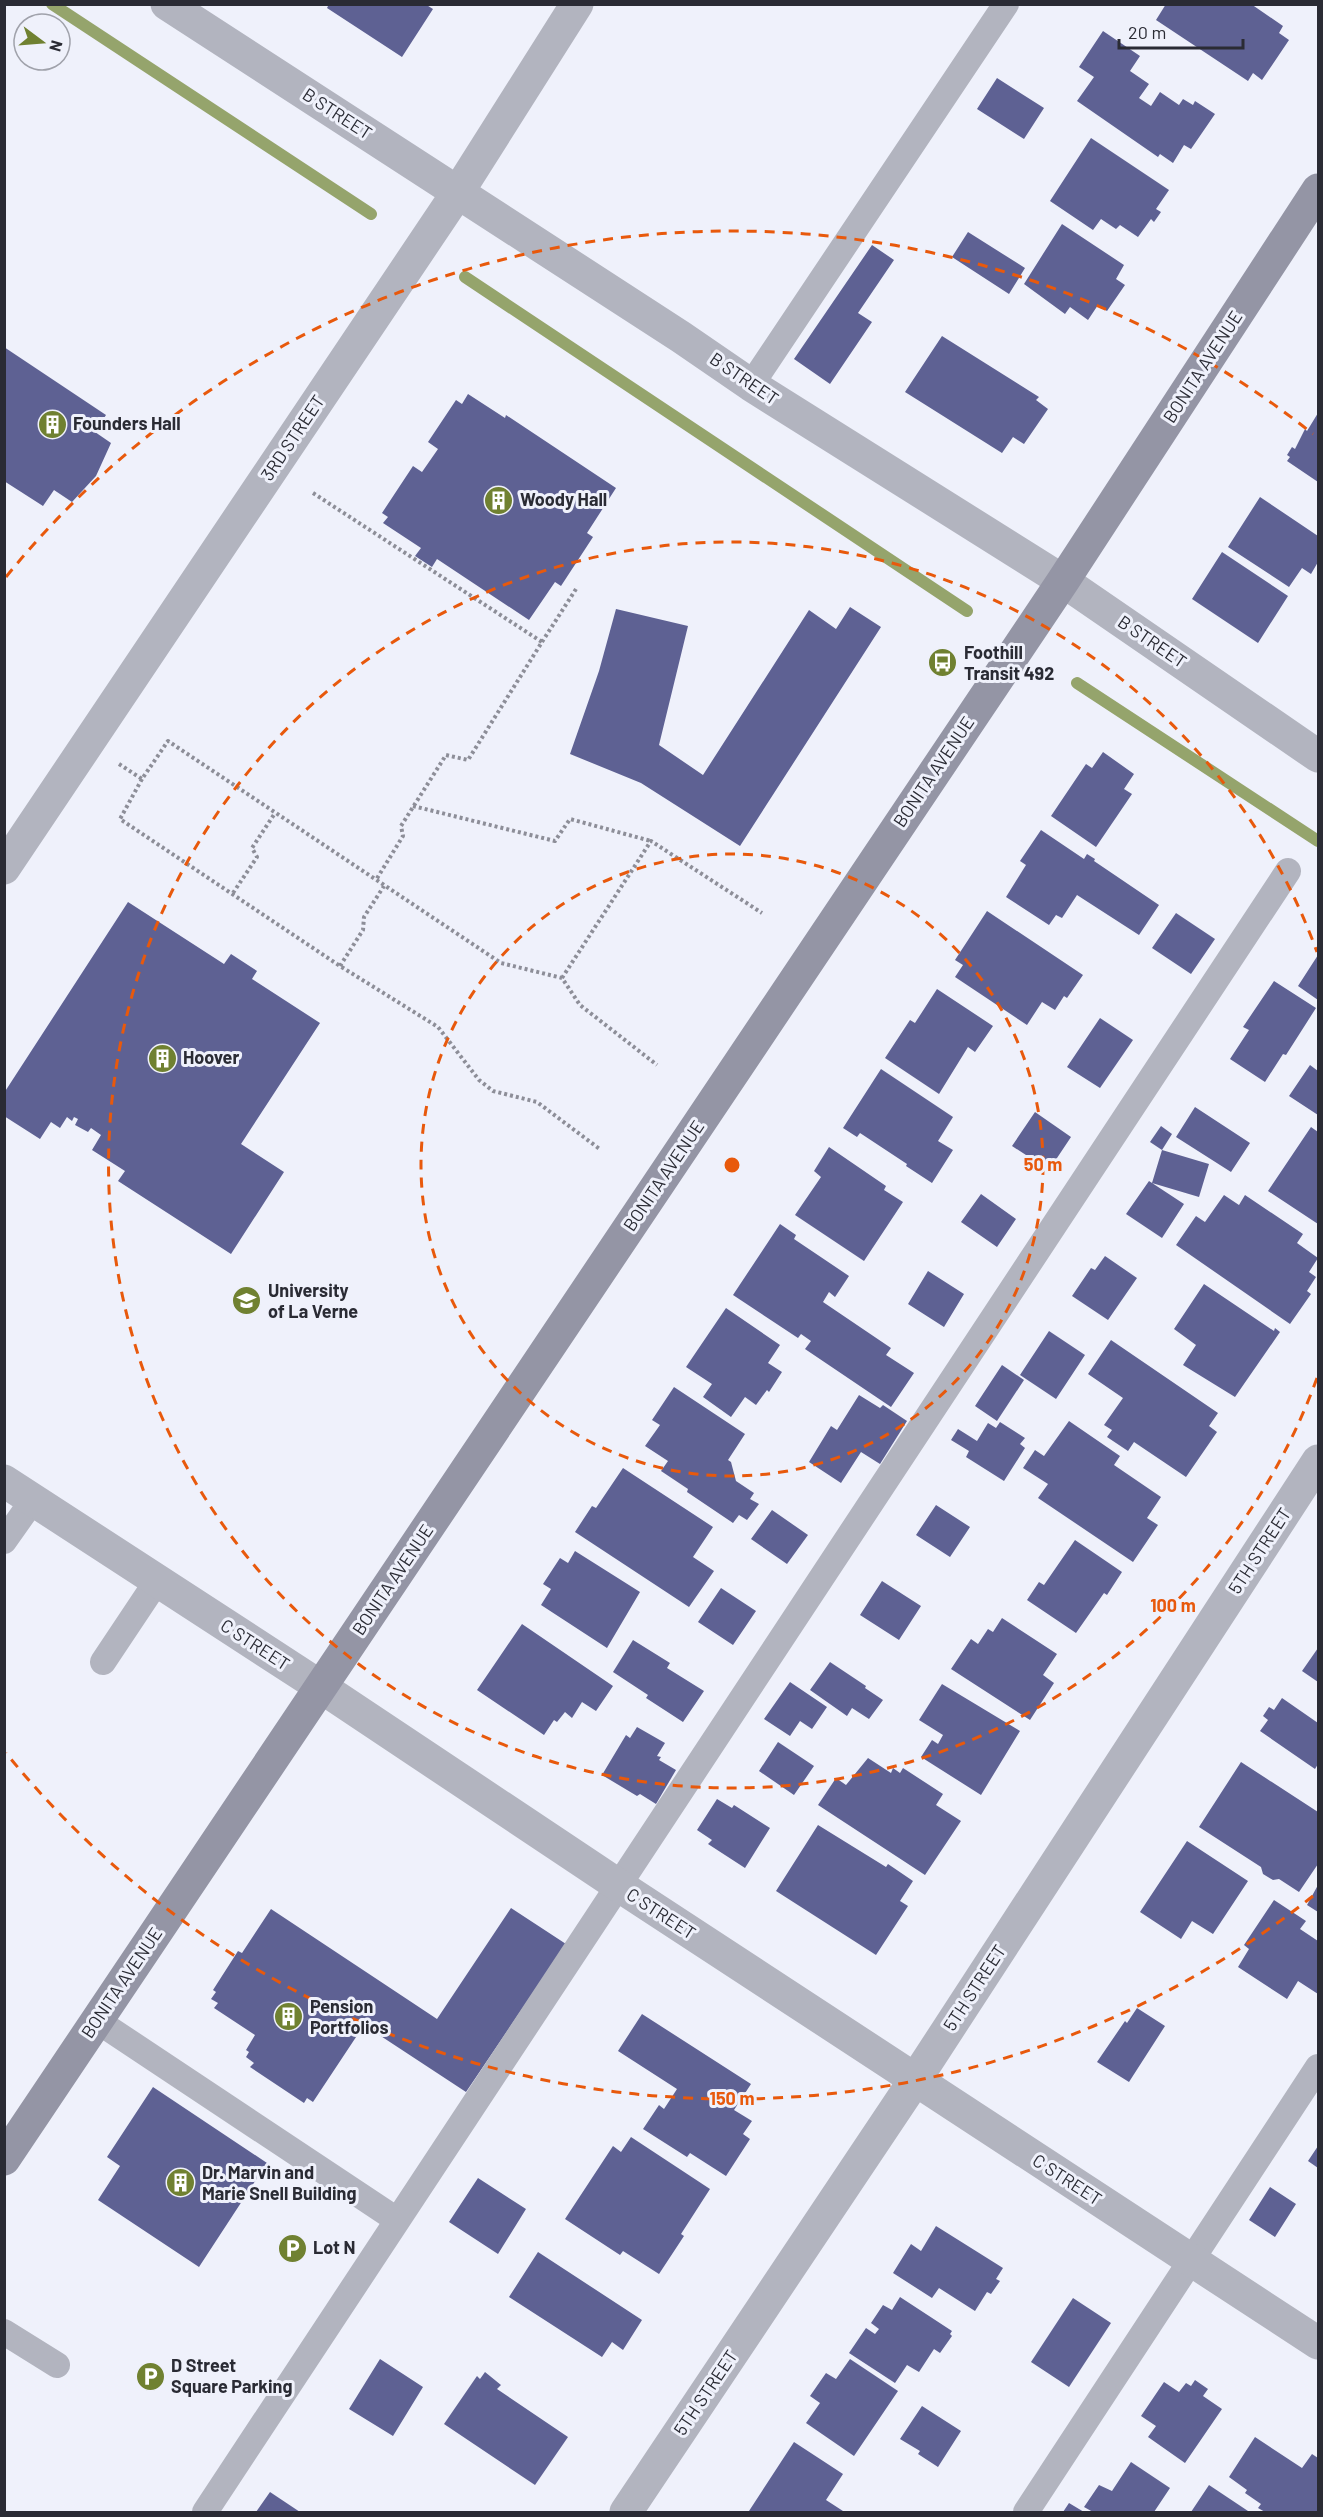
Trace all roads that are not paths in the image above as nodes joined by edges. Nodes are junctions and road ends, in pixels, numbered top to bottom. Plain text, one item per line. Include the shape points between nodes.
1 (167, 4) edge
2 (577, 4) edge
3 (1006, 4) edge
4 (1318, 189) edge
5 (458, 192) junction
6 (751, 385) junction
7 (1063, 581) junction
8 (1318, 756) edge
9 (4, 868) edge
10 (1288, 871) dead end
11 (1318, 1461) edge
12 (4, 1481) edge
13 (33, 1500) junction
14 (4, 1541) edge
15 (157, 1581) junction
16 (103, 1662) dead end
17 (321, 1688) junction
18 (618, 1886) junction
19 (96, 2020) junction
20 (1318, 2067) edge
21 (915, 2080) junction
22 (4, 2159) edge
23 (397, 2220) junction
24 (1191, 2260) junction
25 (4, 2332) edge
26 (1318, 2343) edge
27 (57, 2365) dead end
28 (205, 2512) edge
29 (626, 2512) edge
30 (1026, 2512) edge

1 - 5 street, B STREET
2 - 5 street, 3RD STREET
3 - 6 lane
4 - 7 main road, BONITA AVENUE
5 - 6 street, B STREET
5 - 9 street, 3RD STREET
6 - 7 street, B STREET
7 - 8 street, B STREET
7 - 17 main road, BONITA AVENUE
10 - 18 lane
11 - 21 street, 5TH STREET
12 - 13 street, C STREET
13 - 14 lane
13 - 15 street, C STREET
15 - 16 lane
15 - 17 street, C STREET
17 - 18 street, C STREET
17 - 19 main road, BONITA AVENUE
18 - 21 street, C STREET
18 - 23 lane
19 - 22 main road, BONITA AVENUE
19 - 23 lane
20 - 24 lane
21 - 24 street, C STREET
21 - 29 street, 5TH STREET
23 - 28 lane
24 - 26 street, C STREET
24 - 30 lane
25 - 27 lane

